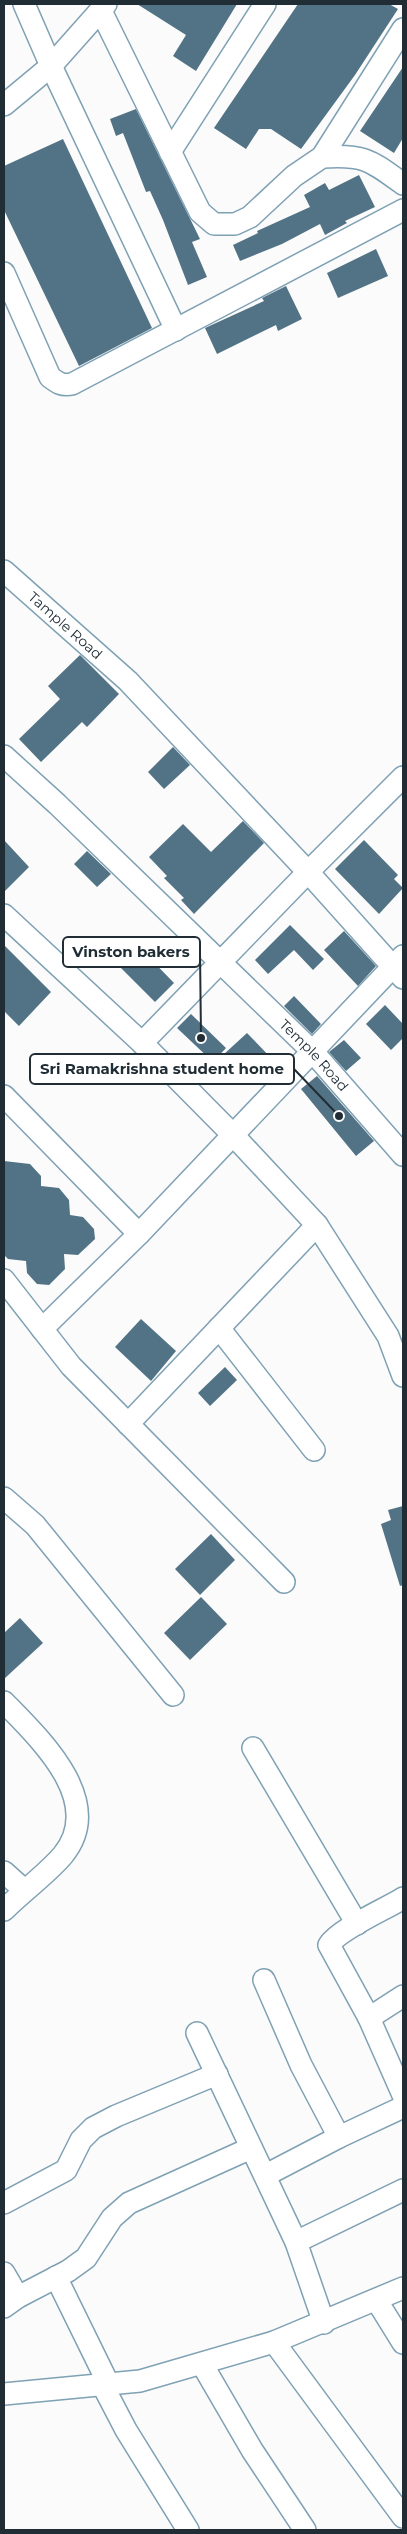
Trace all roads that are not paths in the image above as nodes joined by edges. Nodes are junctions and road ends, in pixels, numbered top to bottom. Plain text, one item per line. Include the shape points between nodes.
1 (24, 4) edge
2 (265, 4) edge
3 (103, 7) edge
4 (403, 30) edge
5 (51, 66) junction
6 (4, 105) edge
7 (170, 152) junction
8 (322, 157) junction
9 (403, 184) edge
10 (403, 210) edge
11 (4, 273) edge
12 (176, 330) junction
13 (4, 571) edge
14 (4, 756) edge
15 (403, 778) edge
16 (308, 872) junction
17 (4, 915) edge
18 (219, 962) junction
19 (400, 967) edge
20 (142, 1043) junction
21 (313, 1052) junction
22 (4, 1096) edge
23 (234, 1136) junction
24 (403, 1156) edge
25 (317, 1225) junction
26 (140, 1234) junction
27 (4, 1280) edge
28 (219, 1328) junction
29 (42, 1329) junction
30 (403, 1376) edge
31 (128, 1424) junction
32 (314, 1450) dead end
33 (4, 1498) edge
34 (284, 1582) dead end
35 (174, 1695) dead end
36 (4, 1702) edge
37 (253, 1748) dead end
38 (4, 1872) edge
39 (24, 1890) junction
40 (403, 1898) edge
41 (4, 1910) edge
42 (357, 1924) junction
43 (264, 1980) dead end
44 (403, 1996) edge
45 (369, 2018) junction
46 (197, 2033) dead end
47 (216, 2074) junction
48 (403, 2095) edge
49 (403, 2107) edge
50 (339, 2136) junction
51 (251, 2148) junction
52 (266, 2175) junction
53 (403, 2190) edge
54 (4, 2203) edge
55 (296, 2242) junction
56 (4, 2273) edge
57 (56, 2277) junction
58 (403, 2288) edge
59 (377, 2301) junction
60 (11, 2302) edge
61 (324, 2323) junction
62 (274, 2342) junction
63 (403, 2343) edge
64 (202, 2364) junction
65 (105, 2384) junction
66 (4, 2394) edge
67 (403, 2516) edge
68 (188, 2530) edge
69 (305, 2530) edge

1 - 5 street
2 - 7 street
3 - 5 street
3 - 7 street
4 - 8 street
5 - 6 street
5 - 12 street
7 - 8 street via 200,212 214,224 235,224 250,217 294,176
8 - 9 street via 350,155 375,163
10 - 12 street
11 - 12 street via 50,377 58,383 72,384
13 - 16 street, Tample Road via 128,681
14 - 18 street, Temple Road
15 - 16 street
16 - 18 street
16 - 19 street, Tample Road
17 - 20 street
18 - 20 street
18 - 21 street, Temple Road
19 - 21 street
20 - 23 street
21 - 23 street
21 - 24 street, Temple Road
22 - 26 street
23 - 25 street
23 - 26 street
25 - 28 street
25 - 30 street via 388,1336
26 - 29 street
27 - 29 street
28 - 31 street
28 - 32 street
29 - 31 street via 71,1366
31 - 34 street
33 - 35 street via 35,1525
36 - 39 street via 46,1747 66,1775 77,1805 74,1834 63,1854
37 - 42 street
38 - 39 street
39 - 41 street
40 - 42 street
42 - 45 street via 329,1945
43 - 50 street via 301,2065
44 - 45 street
45 - 48 street
46 - 47 street
47 - 51 street
47 - 54 street via 93,2128 80,2140 66,2170
49 - 50 street
50 - 52 street
51 - 52 street
51 - 57 street via 129,2203 112,2218 86,2258
52 - 55 street
53 - 55 street
55 - 61 street
56 - 60 street
57 - 60 street
57 - 65 street
58 - 59 street
59 - 61 street
59 - 63 street
61 - 62 street
62 - 64 street
62 - 67 street
64 - 65 street via 140,2381
64 - 69 street via 252,2450
65 - 66 street
65 - 68 street via 126,2430

